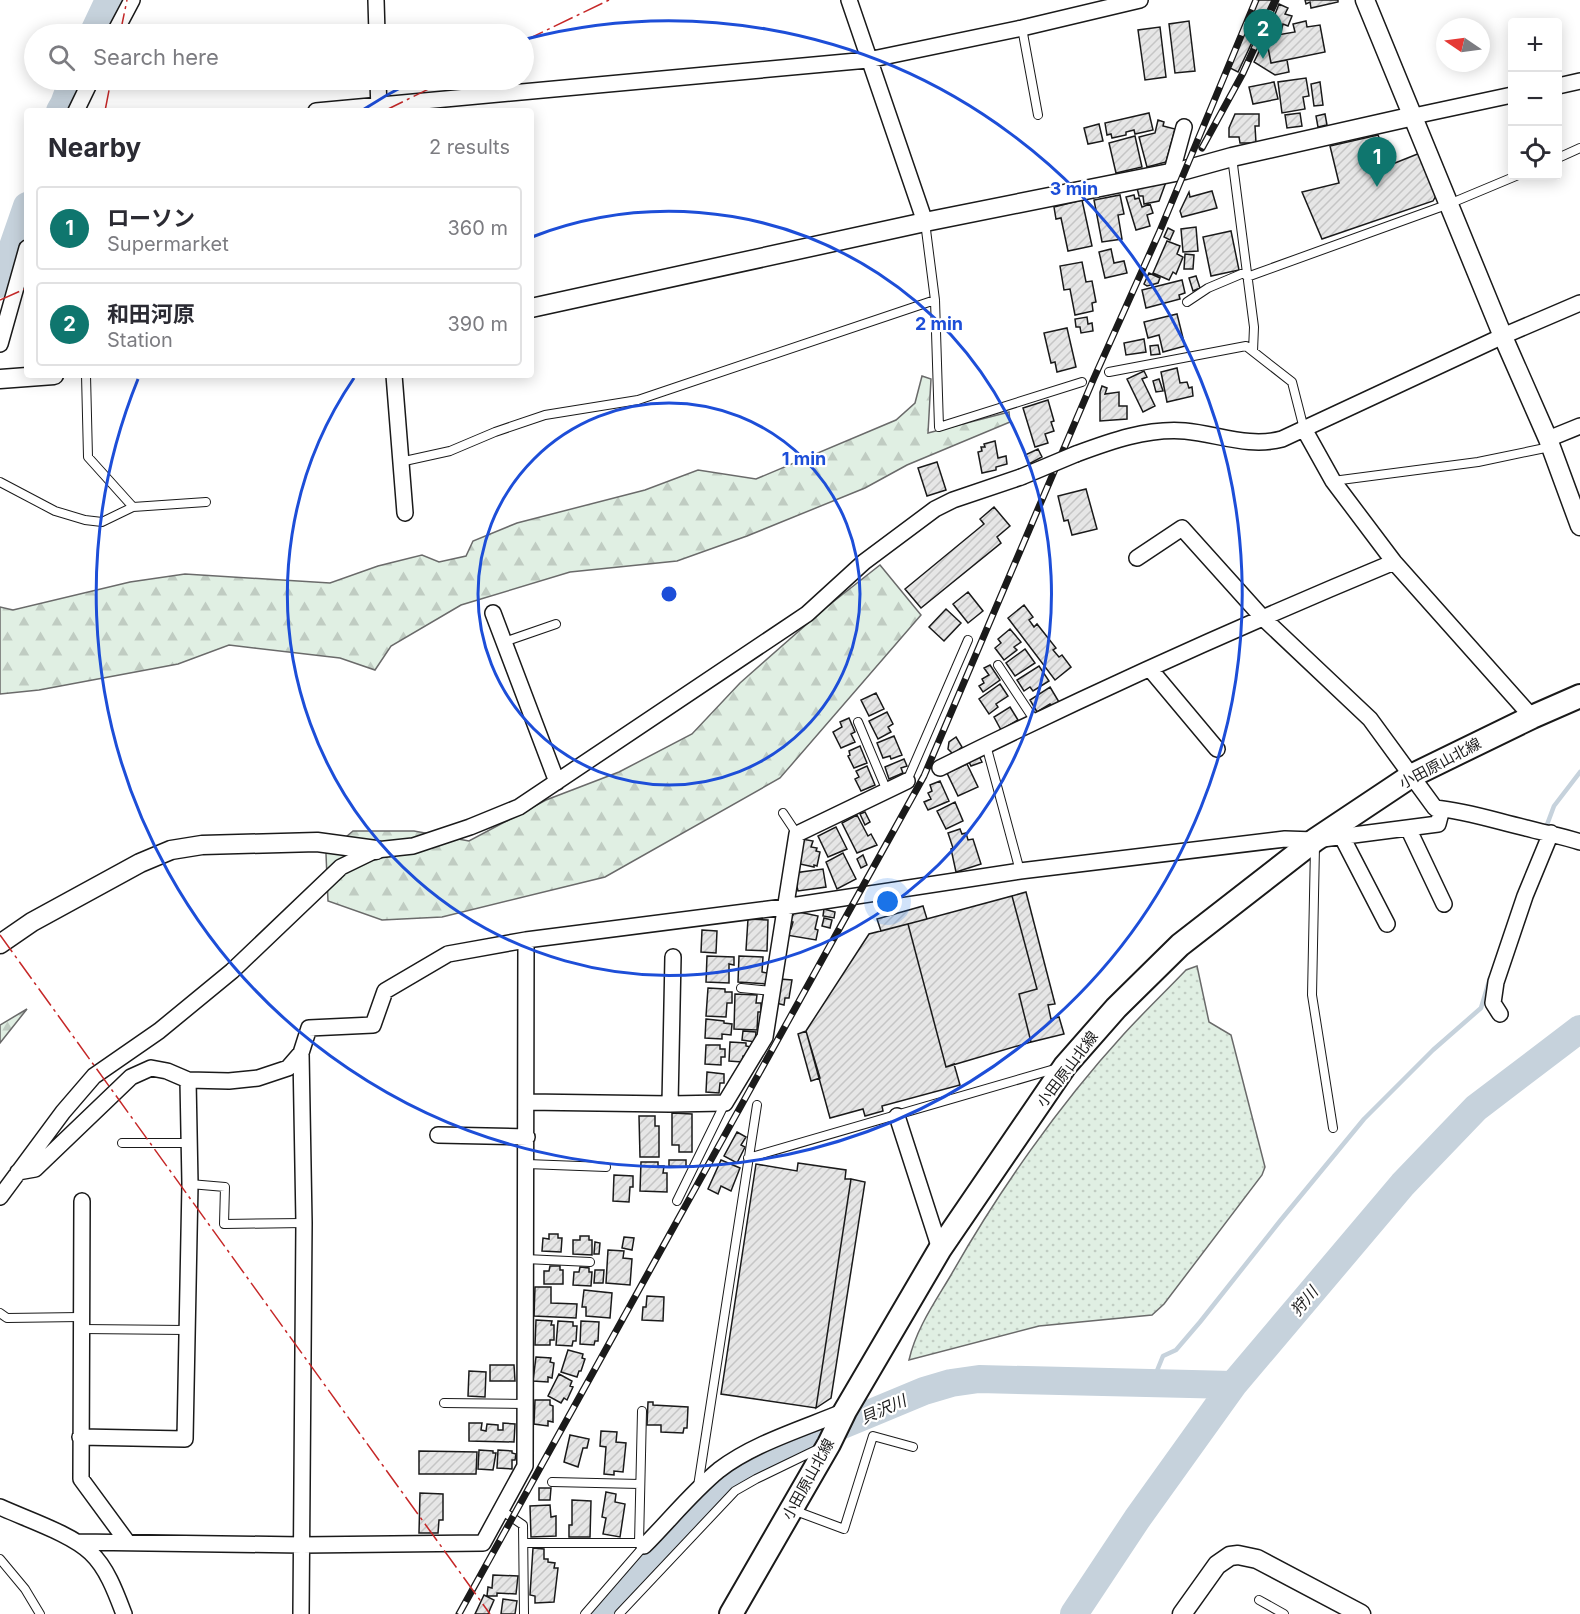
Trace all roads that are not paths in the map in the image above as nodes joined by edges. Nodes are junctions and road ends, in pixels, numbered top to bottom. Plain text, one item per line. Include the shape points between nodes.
1 (376, 0) edge
2 (849, 0) edge
3 (1140, 0) edge
4 (1365, 0) edge
5 (126, 2) edge
6 (118, 24) edge
7 (377, 24) edge
8 (1022, 28) junction
9 (868, 60) junction
10 (1580, 81) edge
11 (1562, 85) edge
12 (87, 90) edge
13 (378, 90) edge
14 (1508, 96) edge
15 (379, 107) edge
16 (78, 108) edge
17 (363, 108) edge
18 (1038, 115) dead end
19 (1414, 116) junction
20 (1184, 127) dead end
21 (1580, 148) edge
22 (1562, 156) edge
23 (1232, 157) junction
24 (1172, 171) junction
25 (1508, 179) edge
26 (1449, 204) junction
27 (925, 222) junction
28 (24, 259) edge
29 (1247, 275) junction
30 (935, 300) junction
31 (1187, 302) dead end
32 (1580, 303) edge
33 (534, 307) edge
34 (1503, 336) junction
35 (0, 344) edge
36 (1253, 351) junction
37 (1109, 372) dead end
38 (24, 377) edge
39 (86, 378) edge
40 (394, 378) edge
41 (0, 379) edge
42 (1082, 382) dead end
43 (1580, 426) edge
44 (1304, 429) junction
45 (1549, 443) junction
46 (400, 462) junction
47 (1333, 481) junction
48 (0, 482) edge
49 (206, 502) dead end
50 (133, 507) junction
51 (405, 513) dead end
52 (1580, 526) edge
53 (1137, 558) dead end
54 (1394, 562) junction
55 (493, 613) dead end
56 (1262, 617) junction
57 (556, 624) dead end
58 (968, 640) dead end
59 (504, 642) junction
60 (998, 665) dead end
61 (1150, 669) junction
62 (1580, 696) edge
63 (1532, 717) junction
64 (1035, 721) junction
65 (858, 722) dead end
66 (986, 745) junction
67 (1217, 749) dead end
68 (940, 768) dead end
69 (1411, 776) junction
70 (906, 781) joint
71 (557, 782) junction
72 (887, 791) junction
73 (1442, 809) junction
74 (783, 813) dead end
75 (1408, 828) junction
76 (1551, 833) junction
77 (797, 834) junction
78 (1342, 837) junction
79 (1315, 840) junction
80 (1580, 842) edge
81 (376, 850) junction
82 (1020, 871) junction
83 (1444, 904) dead end
84 (784, 907) junction
85 (1387, 924) dead end
86 (526, 940) junction
87 (0, 944) edge
88 (673, 957) dead end
89 (741, 988) dead end
90 (772, 991) junction
91 (1500, 1014) dead end
92 (301, 1053) junction
93 (1065, 1066) junction
94 (188, 1080) junction
95 (527, 1102) junction
96 (725, 1103) junction
97 (670, 1104) junction
98 (757, 1105) dead end
99 (897, 1116) junction
100 (1333, 1128) dead end
101 (438, 1136) dead end
102 (527, 1137) junction
103 (122, 1143) dead end
104 (189, 1143) junction
105 (748, 1158) junction
106 (527, 1164) junction
107 (606, 1167) dead end
108 (18, 1173) junction
109 (190, 1184) junction
110 (0, 1197) edge
111 (82, 1201) dead end
112 (677, 1201) dead end
113 (304, 1222) junction
114 (940, 1249) junction
115 (525, 1259) junction
116 (590, 1262) dead end
117 (0, 1313) edge
118 (80, 1323) junction
119 (186, 1330) junction
120 (444, 1403) dead end
121 (525, 1404) junction
122 (642, 1411) dead end
123 (845, 1411) junction
124 (80, 1437) junction
125 (829, 1444) junction
126 (913, 1446) dead end
127 (552, 1482) dead end
128 (640, 1484) junction
129 (697, 1491) junction
130 (0, 1507) edge
131 (791, 1509) junction
132 (501, 1510) junction
133 (78, 1542) junction
134 (128, 1543) junction
135 (524, 1543) junction
136 (302, 1545) junction
137 (642, 1545) junction
138 (0, 1558) edge
139 (1259, 1600) dead end
140 (40, 1614) edge
141 (124, 1614) edge
142 (301, 1614) edge
143 (524, 1614) edge
144 (585, 1614) edge
145 (619, 1614) edge
146 (731, 1614) edge
147 (1182, 1614) edge
148 (1284, 1614) edge
149 (1361, 1614) edge

1 - 7 street
2 - 9 street
3 - 8 street
4 - 19 street
5 - 6 street
8 - 9 street
8 - 18 lane
9 - 15 street
9 - 27 street
10 - 11 street
12 - 16 street
13 - 15 street
14 - 19 street
15 - 17 street
19 - 23 street
19 - 26 street
20 - 24 street
21 - 22 lane
23 - 24 street
23 - 29 lane
24 - 27 street
25 - 26 lane
26 - 29 lane
26 - 34 street
27 - 30 lane
27 - 33 street
28 - 35 street
29 - 31 lane via 1208,288
29 - 36 lane
30 - 42 lane via 939,427
30 - 46 lane via 638,400 545,415 450,451
32 - 34 street
34 - 44 street
34 - 45 street
36 - 37 lane via 1246,346
36 - 44 lane via 1292,382
38 - 41 street
39 - 50 lane via 88,457
40 - 46 street
43 - 45 street
44 - 47 street
44 - 71 street, bridge via 1267,443 1185,431 1148,432 1114,440 953,500 864,562 807,614
45 - 47 lane via 1478,462
45 - 52 street
46 - 51 street
47 - 54 street
48 - 50 lane via 55,511 85,520 102,522
49 - 50 lane
53 - 56 street via 1182,528
54 - 56 street
54 - 63 street
55 - 59 street
56 - 61 street
56 - 69 street via 1370,720
57 - 59 lane
58 - 70 lane
59 - 71 street
60 - 64 lane
61 - 64 street
61 - 67 street
62 - 63 main road, 小田原山北線
63 - 69 main road, 小田原山北線
64 - 66 street
65 - 72 lane
66 - 68 street
66 - 82 lane
69 - 73 street via 1435,808
69 - 79 main road, 小田原山北線
70 - 72 street
71 - 81 street via 519,807 470,827 413,846
72 - 77 street
73 - 75 street via 1438,824
73 - 76 street
74 - 77 lane
75 - 78 street
75 - 83 street
76 - 80 street
76 - 91 street via 1496,982 1494,1003
77 - 84 street
78 - 79 street
78 - 85 street
79 - 82 street via 1285,839
79 - 93 main road, 小田原山北線 via 1180,945
79 - 100 lane via 1312,995
81 - 87 street via 317,842 202,845 171,850 32,922
81 - 108 street via 341,867 231,971 159,1031 94,1076
82 - 84 street
84 - 86 street
84 - 90 street
86 - 92 street via 448,954 385,991 372,1025 309,1028
86 - 95 street
88 - 97 street
89 - 90 lane
90 - 96 street via 765,1037
92 - 94 street via 288,1068 258,1078
92 - 113 street
93 - 99 lane
93 - 114 main road, 小田原山北線
94 - 104 street
94 - 108 street via 151,1068 131,1077 35,1169
95 - 97 street
95 - 102 street
96 - 97 street
96 - 112 lane
98 - 105 lane
99 - 105 lane
99 - 114 street
101 - 102 street
102 - 106 street
103 - 104 lane
104 - 109 street
105 - 129 lane
106 - 107 lane
106 - 115 street
108 - 110 street
109 - 113 lane via 225,1186 224,1224
109 - 119 street
111 - 118 street
113 - 136 street
114 - 123 main road, 小田原山北線
115 - 116 lane
115 - 121 street
117 - 118 lane via 7,1318
118 - 119 lane
118 - 124 street
119 - 124 street via 185,1439
120 - 121 lane
121 - 132 street via 525,1466
122 - 128 lane
123 - 125 main road, 小田原山北線
123 - 129 street via 746,1454 720,1469
124 - 134 street via 81,1479
125 - 131 main road, 小田原山北線
125 - 145 lane via 735,1491
126 - 131 lane via 873,1436 844,1529
127 - 128 lane
128 - 137 lane
129 - 137 street
130 - 133 street
131 - 146 main road, 小田原山北線
132 - 135 lane via 523,1525
132 - 136 street via 483,1542
133 - 134 street
133 - 141 street via 98,1560
134 - 136 street
135 - 137 lane
135 - 143 lane
136 - 142 street
137 - 144 lane
138 - 140 lane
139 - 148 lane
147 - 149 street via 1217,1565 1238,1555 1257,1559

